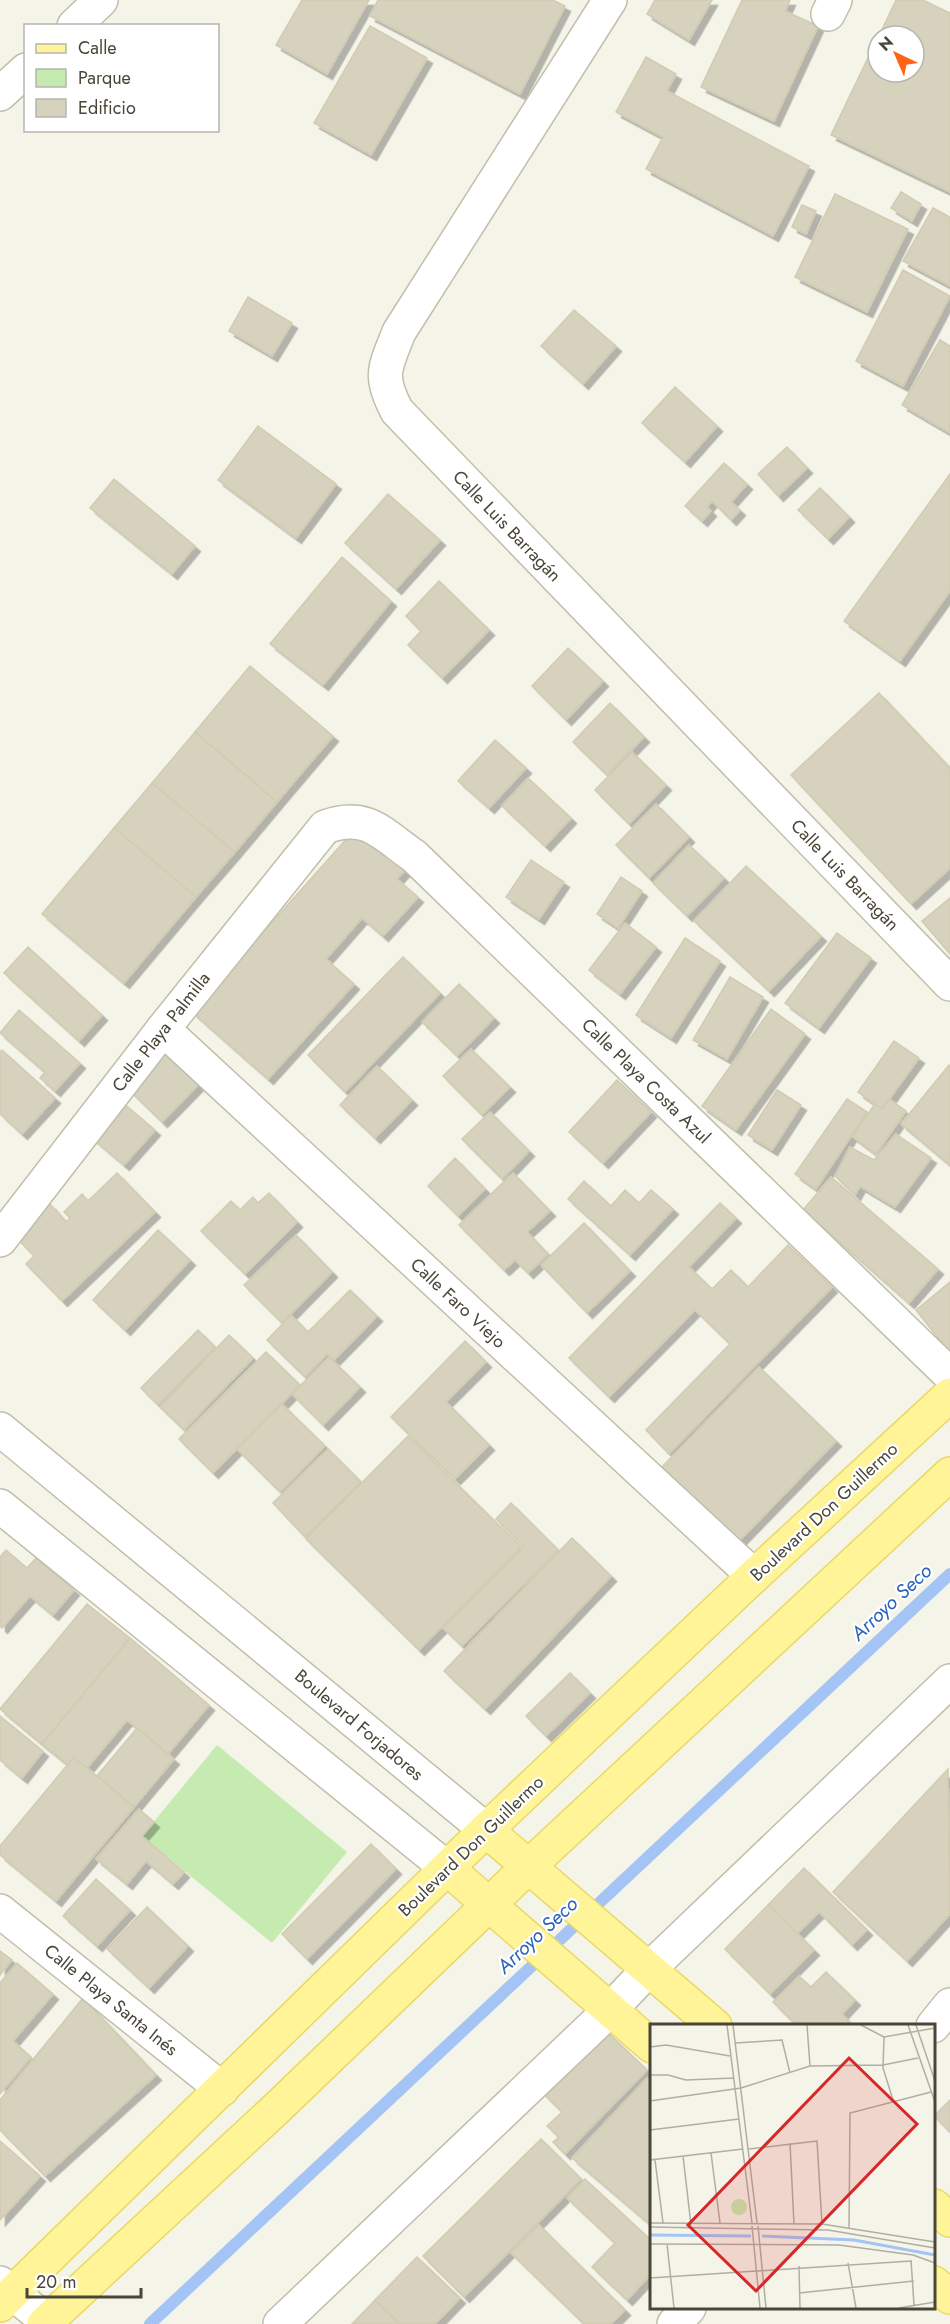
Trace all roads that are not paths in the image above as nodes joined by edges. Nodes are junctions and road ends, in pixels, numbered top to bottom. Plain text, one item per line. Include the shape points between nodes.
1 (101, 0) edge
2 (610, 0) edge
3 (76, 24) edge
4 (24, 72) edge
5 (0, 94) edge
6 (325, 827) joint
7 (950, 984) edge
8 (163, 1029) junction
9 (0, 1240) edge
10 (950, 1375) edge
11 (950, 1395) edge
12 (0, 1429) edge
13 (950, 1474) edge
14 (0, 1506) edge
15 (754, 1576) junction
16 (950, 1681) edge
17 (486, 1830) junction
18 (448, 1869) junction
19 (536, 1871) junction
20 (0, 1911) edge
21 (496, 1911) junction
22 (637, 1960) junction
23 (950, 2005) edge
24 (610, 2010) junction
25 (714, 2024) edge
26 (934, 2024) edge
27 (650, 2045) edge
28 (222, 2089) junction
29 (935, 2208) edge
30 (950, 2220) edge
31 (935, 2285) edge
32 (4, 2294) edge
33 (950, 2297) edge
34 (687, 2309) edge
35 (46, 2322) edge
36 (280, 2324) edge
37 (674, 2324) edge

1 - 3 street
2 - 7 street, Calle Luis Barragán via 399,332 384,368 386,390 397,411
4 - 5 street
6 - 8 street, Calle Playa Palmilla
6 - 10 street, Calle Playa Costa Azul via 345,820 360,821 414,856
8 - 9 street, Calle Playa Palmilla
8 - 15 street, Calle Faro Viejo
11 - 15 main road, Boulevard Don Guillermo
12 - 17 street, Boulevard Forjadores
13 - 19 main road
14 - 18 street
15 - 17 main road, Boulevard Don Guillermo
16 - 22 street
17 - 18 main road, Boulevard Don Guillermo
17 - 19 main road, Boulevard Forjadores
18 - 21 main road
18 - 28 main road, Boulevard Don Guillermo
19 - 21 main road
19 - 22 main road, Boulevard Forjadores
20 - 28 street, Calle Playa Santa Inés
21 - 24 main road
21 - 35 main road
22 - 24 street
22 - 25 main road, Boulevard Forjadores
23 - 26 street
24 - 27 main road
24 - 36 street
28 - 32 main road, Boulevard Don Guillermo
29 - 30 main road
31 - 33 main road
32 - 35 street
34 - 37 street

